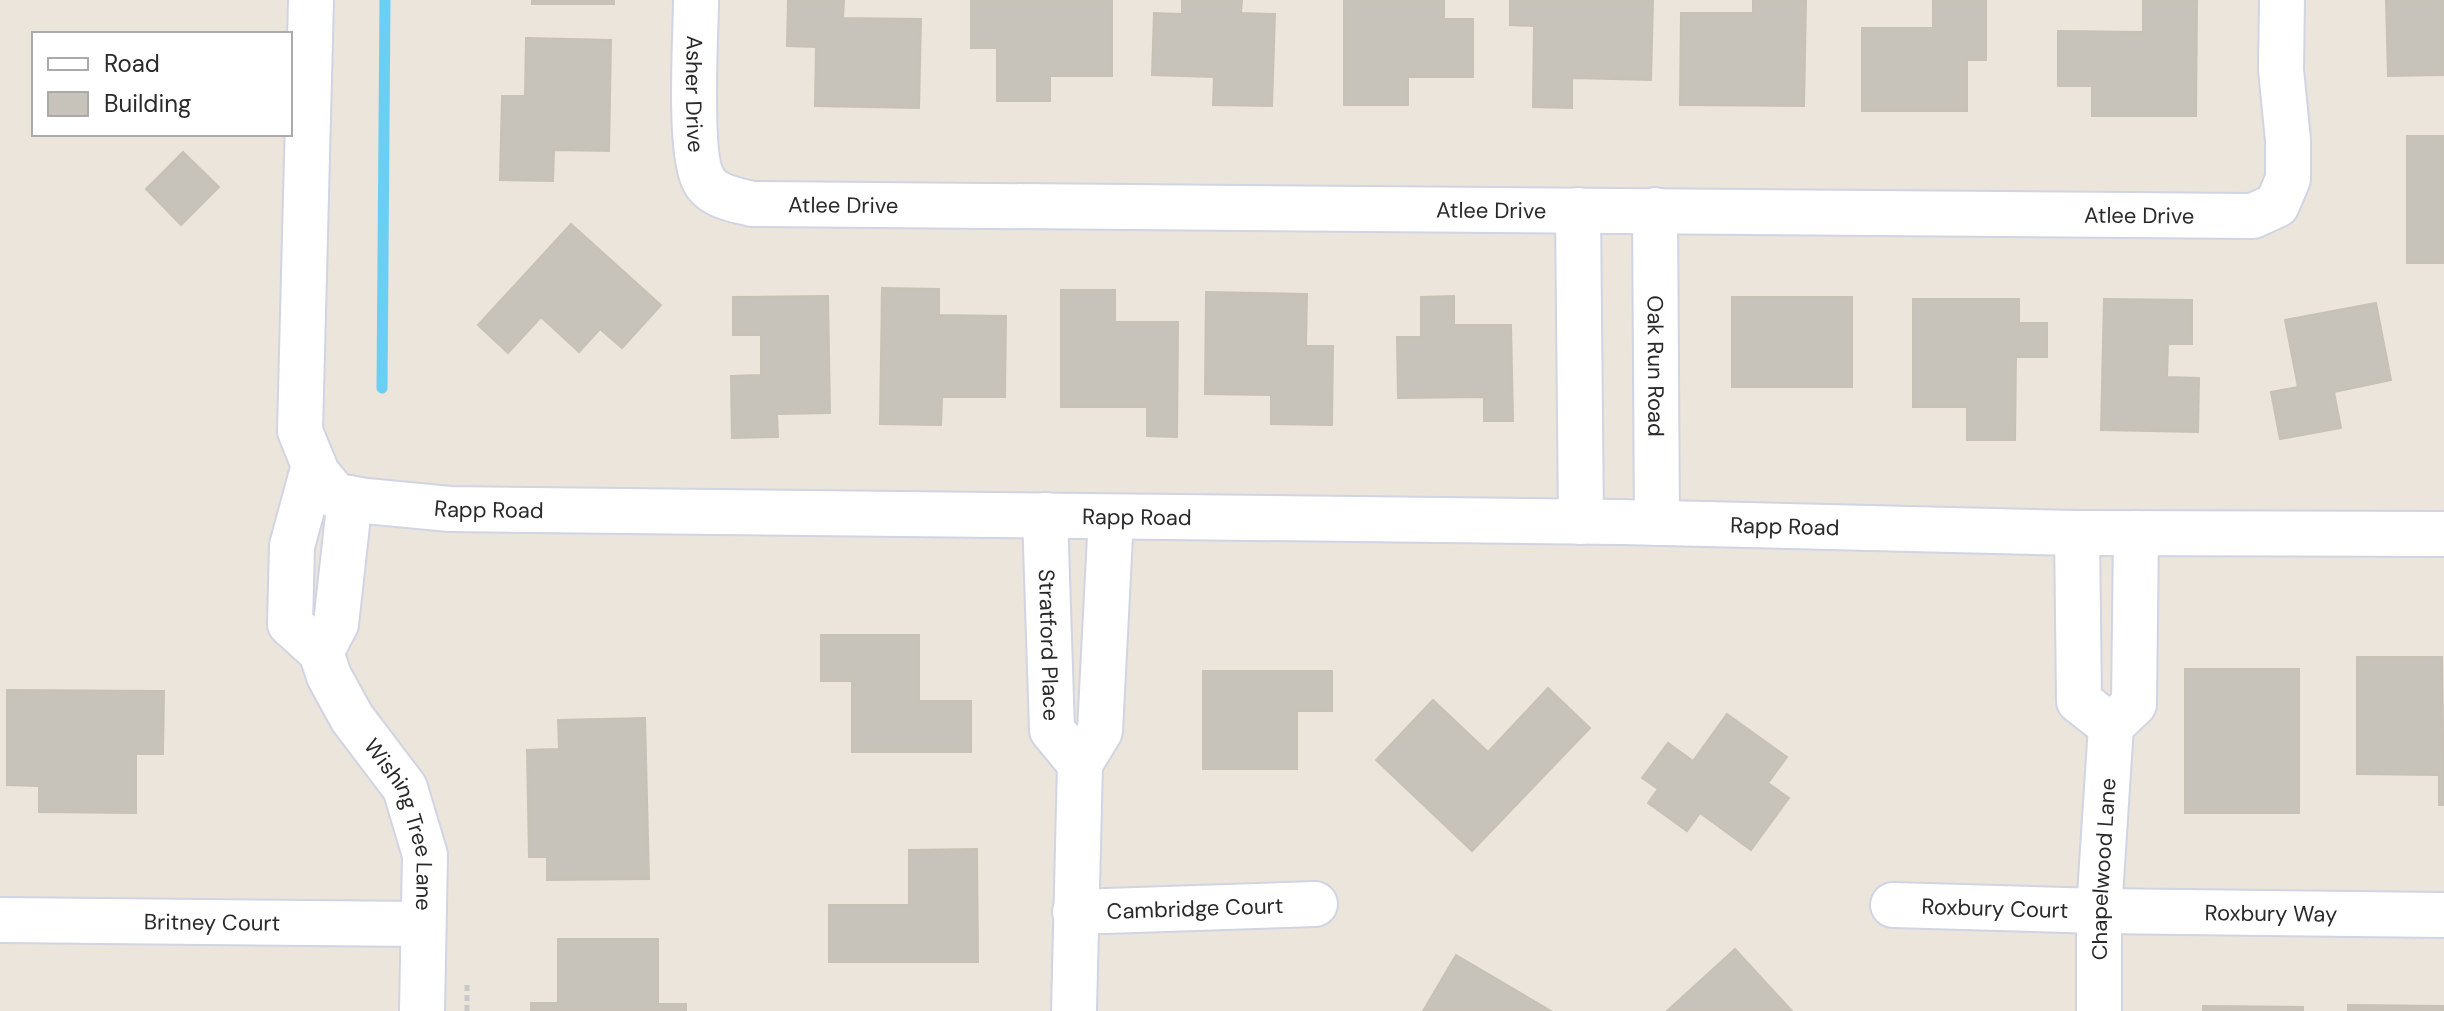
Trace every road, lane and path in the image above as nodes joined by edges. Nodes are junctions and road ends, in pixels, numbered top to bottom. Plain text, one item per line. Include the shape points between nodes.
1 (311, 0) edge
2 (696, 0) edge
3 (2282, 0) edge
4 (708, 187) joint
5 (1578, 210) junction
6 (1655, 210) junction
7 (314, 465) junction
8 (350, 498) junction
9 (1045, 515) junction
10 (1111, 517) junction
11 (1581, 522) junction
12 (1657, 523) junction
13 (2077, 533) junction
14 (2136, 533) junction
15 (2444, 534) edge
16 (321, 652) junction
17 (2111, 726) junction
18 (1080, 764) junction
19 (1315, 904) dead end
20 (1893, 905) dead end
21 (2099, 911) junction
22 (1075, 912) junction
23 (2444, 915) edge
24 (0, 920) edge
25 (423, 924) junction
26 (422, 1011) edge
27 (1074, 1011) edge
28 (2099, 1011) edge

1 - 7 street, Rapp Road via 300,431
2 - 4 street, Asher Drive via 694,123 700,175
3 - 6 street, Atlee Drive via 2288,179 2277,205 2253,216
4 - 5 street, Atlee Drive via 752,204
5 - 6 street, Atlee Drive
5 - 11 street
6 - 12 street, Oak Run Road
7 - 8 street, Rapp Road via 336,496
7 - 16 street, Wishing Tree Lane via 292,546 290,624
8 - 9 street, Rapp Road via 450,509
8 - 16 street via 336,624
9 - 10 street, Rapp Road
9 - 18 street, Stratford Place via 1052,730
10 - 11 street, Rapp Road
10 - 18 street via 1100,731
11 - 12 street, Rapp Road
12 - 13 street, Rapp Road
13 - 14 street, Rapp Road
13 - 17 street via 2079,701
14 - 15 street, Rapp Road
14 - 17 street via 2134,704
16 - 25 street, Wishing Tree Lane via 352,718 405,788 425,855
17 - 21 street, Chapelwood Lane
18 - 22 street
19 - 22 street, Cambridge Court
20 - 21 street, Roxbury Court
21 - 23 street, Roxbury Way
21 - 28 street, Chapelwood Lane
22 - 27 street
24 - 25 street, Britney Court
25 - 26 street, Wishing Tree Lane

